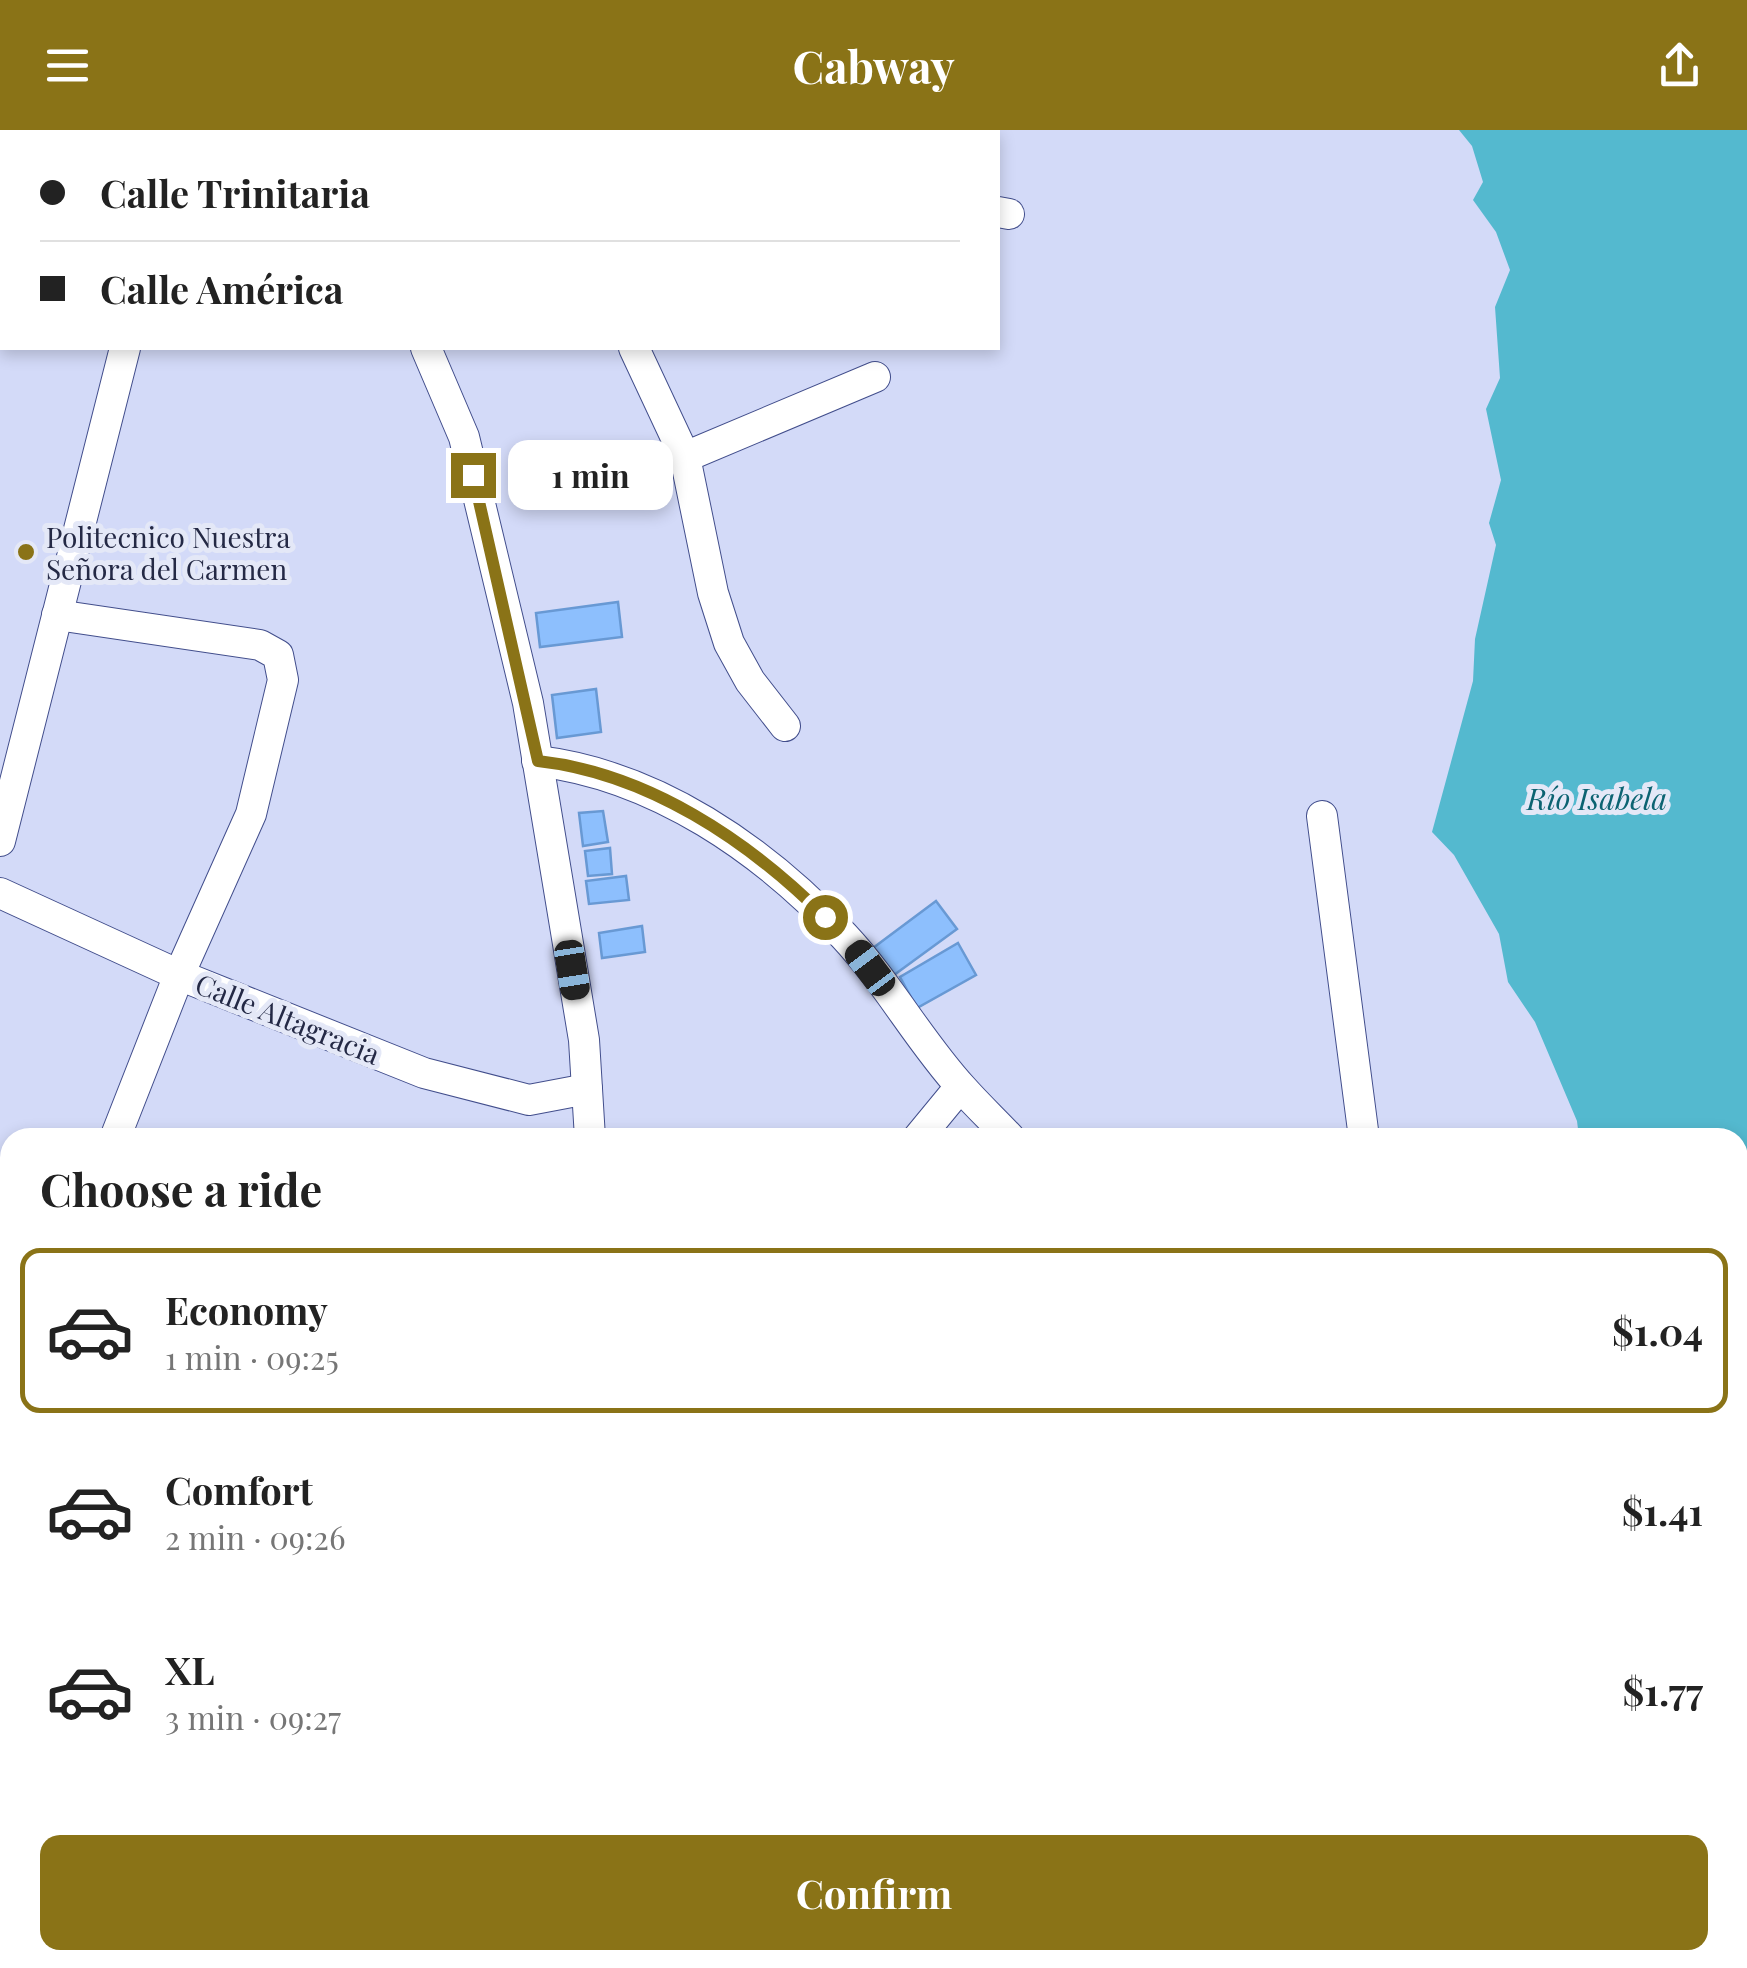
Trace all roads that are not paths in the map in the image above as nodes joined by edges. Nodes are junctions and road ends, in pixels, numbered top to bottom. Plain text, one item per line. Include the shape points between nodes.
1 (123, 350) edge
2 (427, 350) edge
3 (635, 350) edge
4 (875, 378) dead end
5 (685, 456) junction
6 (57, 614) junction
7 (785, 726) dead end
8 (538, 761) junction
9 (1322, 816) dead end
10 (0, 841) edge
11 (0, 894) edge
12 (180, 975) junction
13 (960, 1087) junction
14 (588, 1089) junction
15 (119, 1128) edge
16 (590, 1128) edge
17 (926, 1128) edge
18 (1000, 1128) edge
19 (1363, 1128) edge

1 - 6 street
2 - 8 street via 464,438
3 - 5 street
4 - 5 street
5 - 7 street via 729,643
6 - 10 street
6 - 12 street via 260,645 278,656 283,680 251,814
8 - 13 street via 587,767 637,787 710,824 781,874 847,939
8 - 14 street
9 - 19 street
11 - 12 street, Calle Altagracia
12 - 14 street, Calle Altagracia via 424,1073 488,1091 529,1100
12 - 15 street
13 - 17 street
13 - 18 street
14 - 16 street

